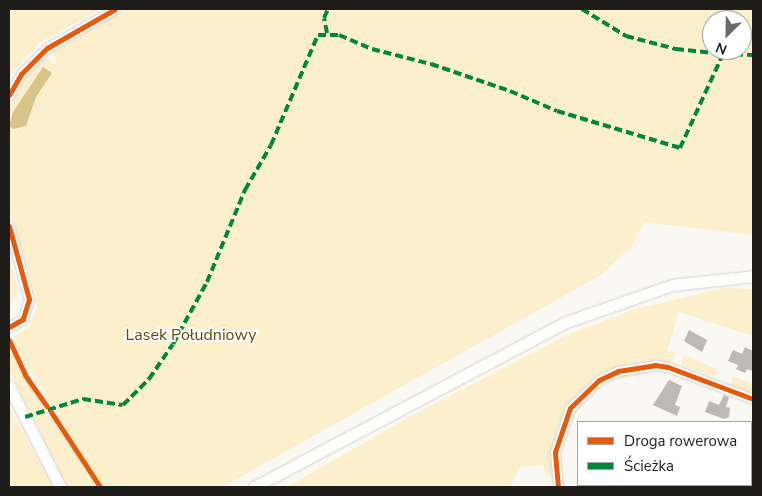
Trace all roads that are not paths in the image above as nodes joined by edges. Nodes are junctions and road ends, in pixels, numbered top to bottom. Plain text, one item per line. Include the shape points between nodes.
1 (115, 9) edge
2 (9, 95) edge
3 (9, 226) edge
4 (753, 276) edge
5 (9, 327) edge
6 (9, 386) edge
7 (753, 399) edge
8 (60, 487) edge
9 (254, 487) edge
10 (558, 487) edge

1 - 2 street via 47,48 21,74
3 - 5 street via 29,299 23,319
4 - 9 main road via 672,286 566,322
6 - 8 main road
7 - 10 street via 668,367 654,365 618,371 599,380 570,408 555,452

